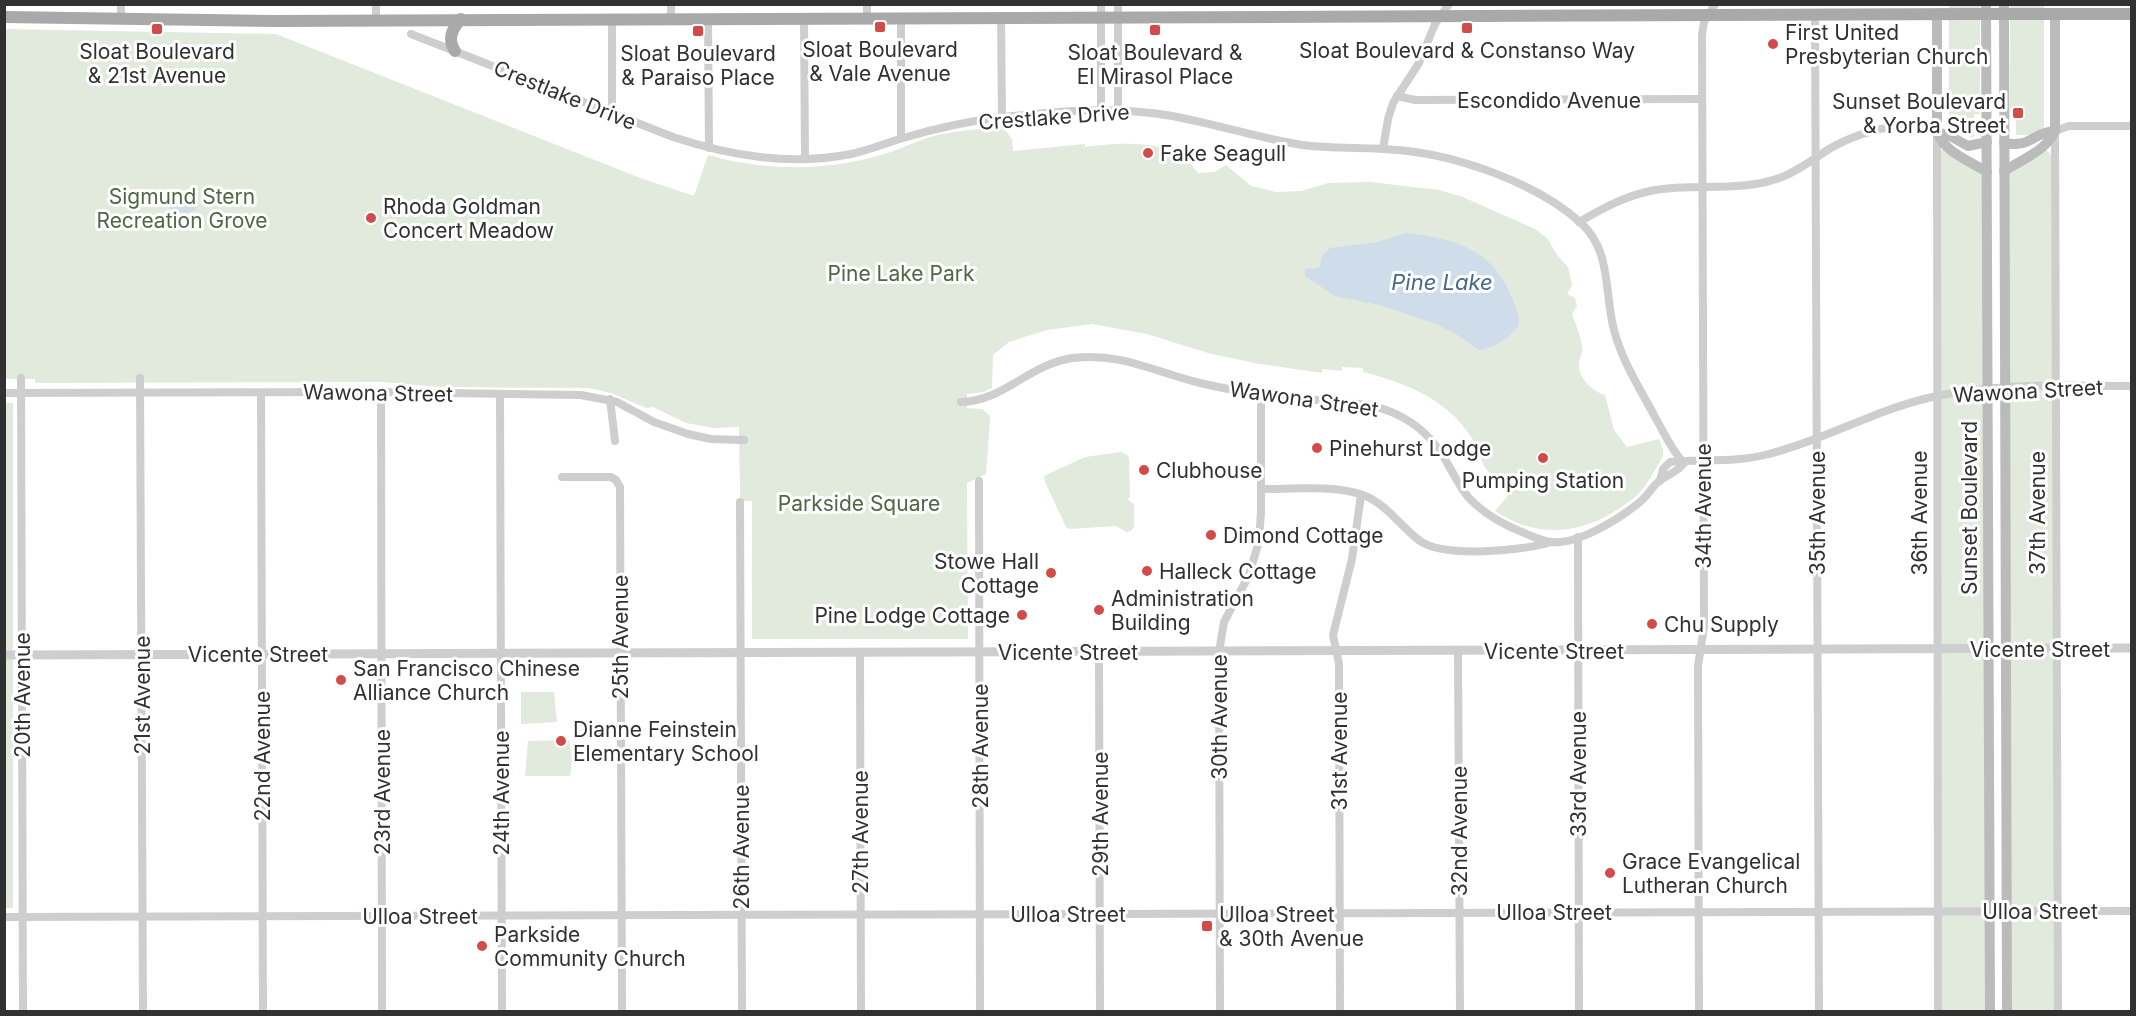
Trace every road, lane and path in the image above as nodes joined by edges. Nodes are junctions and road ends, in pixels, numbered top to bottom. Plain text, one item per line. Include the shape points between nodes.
1 (121, 4) edge
2 (376, 4) edge
3 (672, 4) edge
4 (867, 4) edge
5 (1449, 4) edge
6 (1986, 4) edge
7 (2004, 4) edge
8 (1712, 10) edge
9 (1101, 11) edge
10 (1118, 11) edge
11 (1815, 14) junction
12 (1943, 14) junction
13 (2055, 14) junction
14 (2132, 14) edge
15 (1440, 16) junction
16 (4, 17) edge
17 (672, 18) junction
18 (708, 18) junction
19 (804, 18) junction
20 (867, 18) junction
21 (901, 18) junction
22 (1001, 18) junction
23 (121, 19) junction
24 (461, 19) junction
25 (612, 19) junction
26 (376, 20) junction
27 (411, 34) dead end
28 (455, 51) junction
29 (1397, 96) junction
30 (1702, 99) junction
31 (1101, 111) junction
32 (1118, 111) junction
33 (612, 114) junction
34 (1002, 118) junction
35 (2132, 126) edge
36 (2055, 131) junction
37 (1937, 132) junction
38 (901, 138) junction
39 (1987, 142) junction
40 (2004, 143) junction
41 (709, 148) junction
42 (1383, 149) junction
43 (1816, 158) junction
44 (805, 159) junction
45 (2004, 171) junction
46 (1987, 172) junction
47 (1702, 188) junction
48 (1579, 222) junction
49 (21, 378) dead end
50 (140, 378) dead end
51 (2056, 386) junction
52 (2132, 386) edge
53 (2005, 388) junction
54 (1988, 389) junction
55 (381, 392) junction
56 (4, 393) edge
57 (21, 393) junction
58 (139, 393) junction
59 (261, 393) junction
60 (500, 394) junction
61 (1262, 394) junction
62 (1938, 396) junction
63 (610, 399) junction
64 (961, 402) dead end
65 (1817, 439) junction
66 (744, 440) dead end
67 (615, 441) dead end
68 (1703, 462) junction
69 (1684, 463) junction
70 (562, 477) dead end
71 (979, 481) dead end
72 (1261, 489) junction
73 (1361, 495) junction
74 (740, 502) dead end
75 (1578, 537) junction
76 (1551, 542) junction
77 (2132, 648) edge
78 (1938, 649) junction
79 (1989, 649) junction
80 (2006, 649) junction
81 (2057, 649) junction
82 (1700, 650) junction
83 (1817, 650) junction
84 (1336, 651) junction
85 (1458, 651) junction
86 (1578, 651) junction
87 (979, 652) junction
88 (1099, 652) junction
89 (1219, 652) junction
90 (621, 653) junction
91 (740, 653) junction
92 (860, 653) junction
93 (142, 654) junction
94 (261, 654) junction
95 (381, 654) junction
96 (501, 654) junction
97 (4, 655) edge
98 (22, 655) junction
99 (2132, 910) edge
100 (1938, 911) junction
101 (1989, 911) junction
102 (2007, 911) junction
103 (2058, 911) junction
104 (1579, 912) junction
105 (1699, 912) junction
106 (1818, 912) junction
107 (1220, 913) junction
108 (1339, 913) junction
109 (1459, 913) junction
110 (980, 914) junction
111 (1100, 914) junction
112 (621, 915) junction
113 (741, 915) junction
114 (861, 915) junction
115 (262, 916) junction
116 (382, 916) junction
117 (502, 916) junction
118 (4, 917) edge
119 (23, 917) junction
120 (143, 917) junction
121 (23, 1011) edge
122 (143, 1011) edge
123 (262, 1011) edge
124 (382, 1011) edge
125 (502, 1011) edge
126 (622, 1011) edge
127 (741, 1011) edge
128 (861, 1011) edge
129 (980, 1011) edge
130 (1100, 1011) edge
131 (1220, 1011) edge
132 (1340, 1011) edge
133 (1460, 1011) edge
134 (1579, 1011) edge
135 (1700, 1011) edge
136 (1819, 1011) edge
137 (1938, 1011) edge
138 (1990, 1011) edge
139 (2007, 1011) edge
140 (2058, 1011) edge

1 - 23 street
2 - 26 street
3 - 17 street
4 - 20 street
5 - 15 street
6 - 39 main road, Sunset Boulevard
7 - 40 main road, Sunset Boulevard
8 - 11 main road
8 - 15 main road
8 - 30 street, 34th Avenue via 1701,35
9 - 10 main road
9 - 22 main road
9 - 31 street
10 - 15 main road
10 - 32 street
11 - 12 main road
11 - 43 street, 35th Avenue
12 - 13 main road, bridge
12 - 37 main road, 36th Avenue
13 - 14 main road
13 - 36 main road, 37th Avenue
15 - 29 street via 1423,56
16 - 23 main road
17 - 18 main road
17 - 25 main road
18 - 19 main road
18 - 41 street
19 - 20 main road
19 - 44 street
20 - 21 main road
21 - 22 main road
21 - 38 street
22 - 34 street
23 - 26 main road
24 - 25 main road
24 - 26 main road
24 - 28 main road via 451,35
25 - 33 street
27 - 28 street, Crestlake Drive
28 - 33 street, Crestlake Drive
29 - 30 street, Escondido Avenue via 1415,100
29 - 42 street
30 - 47 street, 34th Avenue
31 - 32 street, Crestlake Drive
31 - 34 street, Crestlake Drive
32 - 42 street, Crestlake Drive via 1184,118 1303,145
33 - 41 street, Crestlake Drive
34 - 38 street, Crestlake Drive
35 - 36 street via 2069,126
36 - 40 main road via 2020,145
36 - 45 main road via 2043,147
36 - 51 street, 37th Avenue
37 - 39 main road via 1968,146
37 - 43 street via 1919,124 1888,127 1854,137
37 - 46 main road via 1949,148
37 - 62 street, 36th Avenue
38 - 44 street, Crestlake Drive via 854,153
39 - 46 main road, Sunset Boulevard
40 - 45 main road, Sunset Boulevard
41 - 44 street, Crestlake Drive via 757,157
42 - 48 street, Crestlake Drive via 1436,156 1485,170 1542,197
43 - 47 street via 1763,183
43 - 65 street, 35th Avenue
45 - 53 main road, Sunset Boulevard
46 - 54 main road, Sunset Boulevard
47 - 48 street via 1644,193
47 - 68 street, 34th Avenue
48 - 69 street, Crestlake Drive via 1593,237 1604,261 1613,326 1625,360
49 - 57 street, 20th Avenue
50 - 58 street, 21st Avenue
51 - 52 street, Wawona Street
51 - 53 street, Wawona Street
51 - 81 street, 37th Avenue
53 - 54 street, Wawona Street
53 - 80 main road, Sunset Boulevard
54 - 62 street, Wawona Street
54 - 79 main road, Sunset Boulevard
55 - 59 street, Wawona Street
55 - 60 street, Wawona Street
55 - 95 street, 23rd Avenue
56 - 57 street, Wawona Street
57 - 58 street, Wawona Street
57 - 98 street, 20th Avenue
58 - 59 street, Wawona Street
58 - 93 street, 21st Avenue
59 - 94 street, 22nd Avenue
60 - 63 street, Wawona Street
60 - 96 street, 24th Avenue
61 - 64 street, Wawona Street via 1207,384 1120,358 1091,357 1045,364 990,397
61 - 72 street, 30th Avenue
61 - 76 street, Wawona Street via 1365,404 1398,414 1433,442 1463,490 1483,510 1506,526
62 - 65 street, Wawona Street via 1889,410
62 - 78 street, 36th Avenue
63 - 66 street, Wawona Street via 676,431
63 - 67 street
65 - 68 street, Wawona Street via 1758,457
65 - 83 street, 35th Avenue
68 - 69 street, Wawona Street
68 - 82 street, 34th Avenue via 1704,627
69 - 75 street, Wawona Street via 1667,464 1660,481 1629,511
70 - 90 street, 25th Avenue via 608,477 616,480 620,490
71 - 87 street, 28th Avenue
72 - 73 street via 1338,490
72 - 89 street, 30th Avenue via 1257,549 1245,583 1224,622
73 - 76 street via 1385,508 1422,542 1436,548 1516,550
73 - 84 street, 31st Avenue via 1353,559 1333,635
74 - 91 street, 26th Avenue
75 - 76 street, Wawona Street
75 - 86 street, 33rd Avenue
77 - 81 street, Vicente Street
78 - 79 street, Vicente Street
78 - 83 street, Vicente Street
78 - 100 street, 36th Avenue
79 - 80 street, Vicente Street
79 - 101 main road, Sunset Boulevard
80 - 81 street, Vicente Street
80 - 102 main road, Sunset Boulevard
81 - 103 street, 37th Avenue
82 - 83 street, Vicente Street
82 - 86 street, Vicente Street
82 - 105 street, 34th Avenue
83 - 106 street, 35th Avenue
84 - 85 street, Vicente Street
84 - 89 street, Vicente Street
84 - 108 street, 31st Avenue
85 - 86 street, Vicente Street
85 - 109 street, 32nd Avenue
86 - 104 street, 33rd Avenue
87 - 88 street, Vicente Street
87 - 92 street, Vicente Street
87 - 110 street, 28th Avenue
88 - 89 street, Vicente Street
88 - 111 street, 29th Avenue
89 - 107 street, 30th Avenue
90 - 91 street, Vicente Street
90 - 96 street, Vicente Street
90 - 112 street, 25th Avenue
91 - 92 street, Vicente Street
91 - 113 street, 26th Avenue
92 - 114 street, 27th Avenue
93 - 94 street, Vicente Street
93 - 98 street, Vicente Street
93 - 120 street, 21st Avenue
94 - 95 street, Vicente Street
94 - 115 street, 22nd Avenue
95 - 96 street, Vicente Street
95 - 116 street, 23rd Avenue
96 - 117 street, 24th Avenue
97 - 98 street, Vicente Street
98 - 119 street, 20th Avenue
99 - 103 street, Ulloa Street
100 - 101 street, Ulloa Street
100 - 106 street, Ulloa Street
100 - 137 street, 36th Avenue
101 - 102 street, Ulloa Street
101 - 138 main road, Sunset Boulevard
102 - 103 street, Ulloa Street
102 - 139 main road, Sunset Boulevard
103 - 140 street, 37th Avenue
104 - 105 street, Ulloa Street
104 - 109 street, Ulloa Street
104 - 134 street, 33rd Avenue
105 - 106 street, Ulloa Street
105 - 135 street, 34th Avenue
106 - 136 street, 35th Avenue
107 - 108 street, Ulloa Street
107 - 111 street, Ulloa Street
107 - 131 street, 30th Avenue
108 - 109 street, Ulloa Street
108 - 132 street, 31st Avenue
109 - 133 street, 32nd Avenue
110 - 111 street, Ulloa Street
110 - 114 street, Ulloa Street
110 - 129 street, 28th Avenue
111 - 130 street, 29th Avenue
112 - 113 street, Ulloa Street
112 - 117 street, Ulloa Street
112 - 126 street, 25th Avenue
113 - 114 street, Ulloa Street
113 - 127 street, 26th Avenue
114 - 128 street, 27th Avenue
115 - 116 street, Ulloa Street
115 - 120 street, Ulloa Street
115 - 123 street, 22nd Avenue
116 - 117 street, Ulloa Street
116 - 124 street, 23rd Avenue
117 - 125 street, 24th Avenue
118 - 119 street, Ulloa Street
119 - 120 street, Ulloa Street
119 - 121 street, 20th Avenue
120 - 122 street, 21st Avenue

